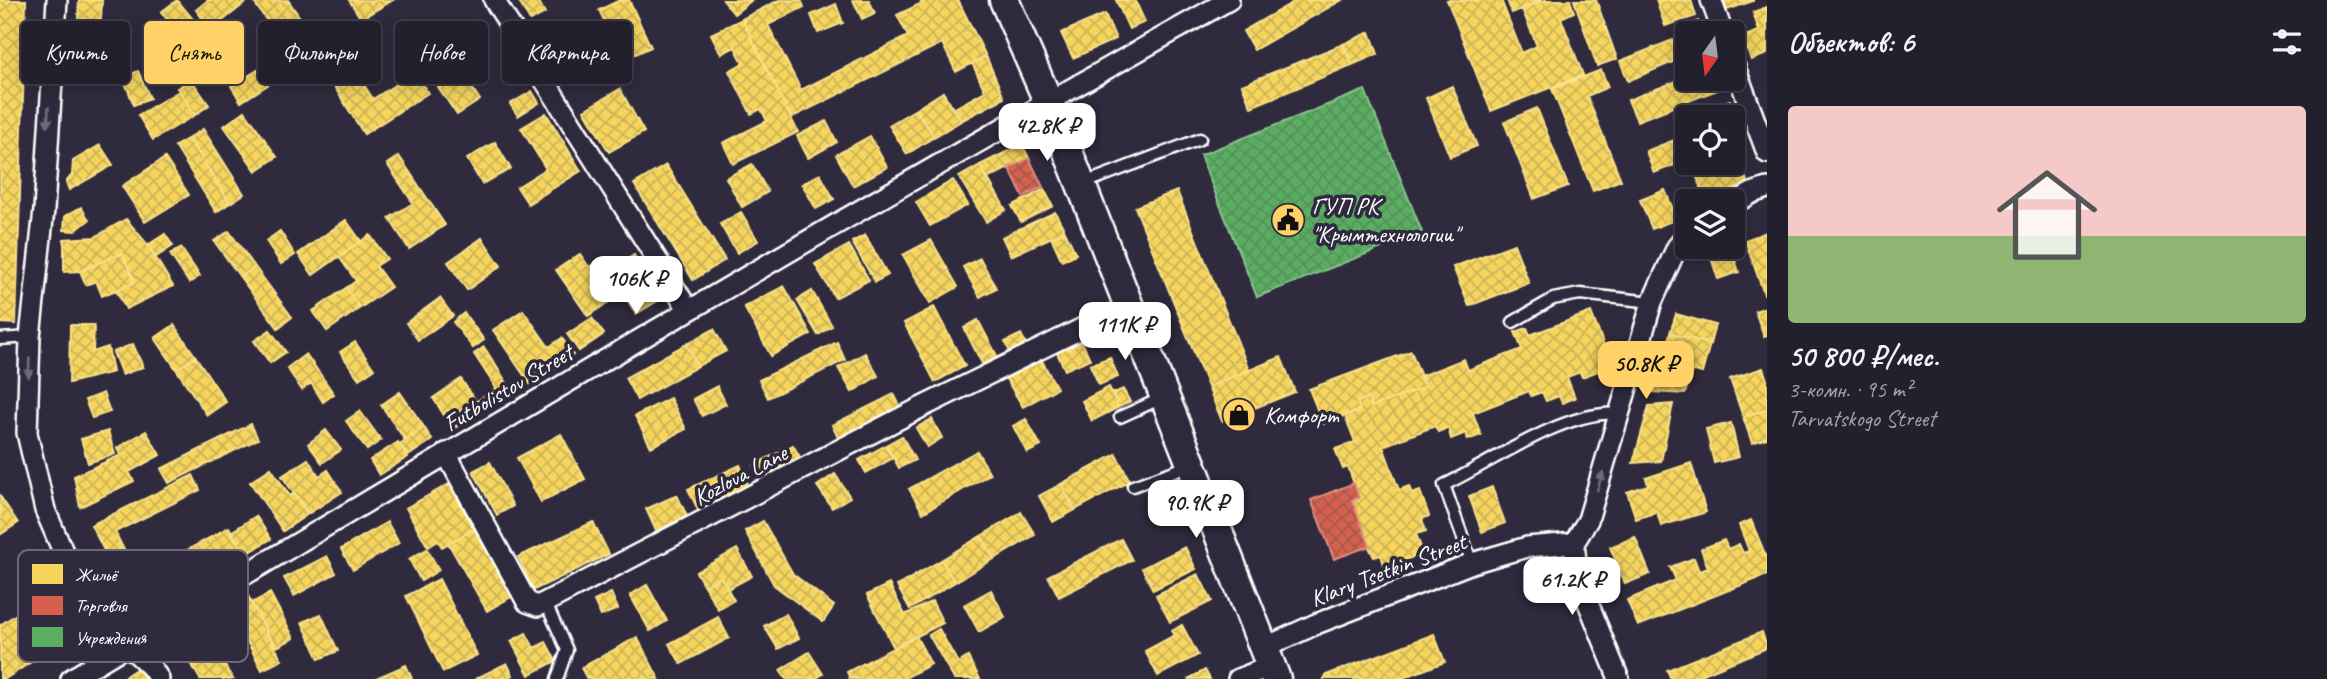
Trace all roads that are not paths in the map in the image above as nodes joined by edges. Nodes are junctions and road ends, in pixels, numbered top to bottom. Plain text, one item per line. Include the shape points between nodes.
1 (57, 0) edge
2 (494, 0) edge
3 (1004, 0) edge
4 (1229, 0) edge
5 (1711, 0) edge
6 (1719, 21) edge
7 (1744, 91) edge
8 (1048, 101) junction
9 (1200, 139) dead end
10 (1767, 153) edge
11 (1081, 184) junction
12 (1767, 188) edge
13 (1745, 197) edge
14 (1675, 251) edge
15 (1652, 302) junction
16 (1130, 308) junction
17 (688, 309) junction
18 (1513, 322) dead end
19 (30, 337) junction
20 (0, 339) edge
21 (1165, 397) junction
22 (1621, 414) junction
23 (1120, 417) dead end
24 (446, 453) junction
25 (1192, 464) junction
26 (1133, 486) dead end
27 (1574, 543) junction
28 (62, 550) edge
29 (1472, 563) junction
30 (248, 572) edge
31 (546, 604) junction
32 (99, 662) edge
33 (144, 662) edge
34 (1270, 664) edge
35 (71, 679) edge
36 (159, 679) edge
37 (557, 679) edge
38 (1238, 679) edge
39 (1619, 679) edge

1 -> 19 street via 44,210
2 - 17 street
3 - 8 main road
4 - 8 street, Futbolistov Street
5 - 6 street
7 - 10 street
8 - 11 main road
8 - 17 street, Futbolistov Street
9 - 11 lane
11 - 16 main road
12 - 13 street
14 - 15 street
15 - 18 lane via 1580,294 1553,299
15 - 22 street
16 - 21 main road
16 - 31 street, Kozlova Lane via 920,408
17 - 24 street, Futbolistov Street
19 - 20 lane
19 -> 28 street via 27,433 45,510
21 - 23 lane
21 - 25 main road
27 -> 22 street via 1588,520
22 - 29 lane via 1600,412 1507,448 1488,464 1444,485
24 - 30 street, Futbolistov Street
24 - 31 street via 527,602
25 - 26 lane
25 - 34 main road
27 - 29 street, Klary Tsetkin Street via 1527,547
27 - 39 street via 1578,578
29 - 34 street, Klary Tsetkin Street via 1315,624
31 - 37 lane via 567,650
32 - 35 street, Futbolistov Street
33 - 36 street
34 - 38 street, Klary Tsetkin Street

